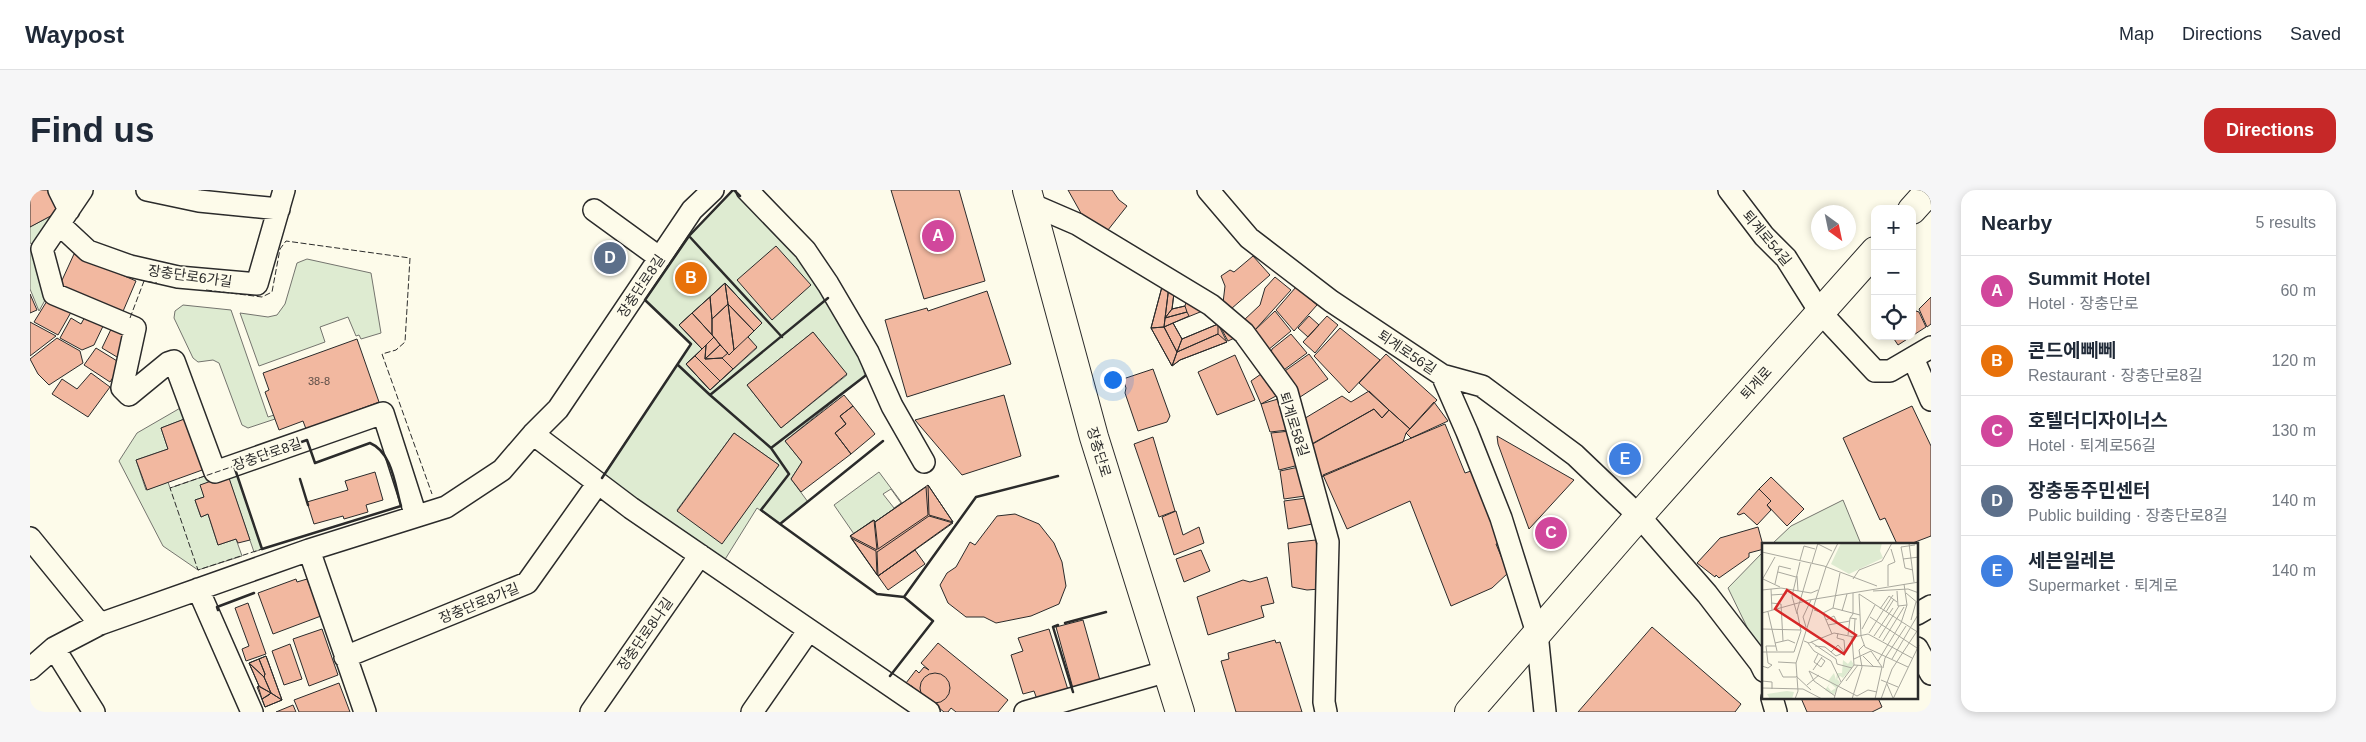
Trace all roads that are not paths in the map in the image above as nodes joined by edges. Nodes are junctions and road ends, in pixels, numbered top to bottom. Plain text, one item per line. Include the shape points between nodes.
1 (59, 190) edge
2 (82, 190) edge
3 (147, 190) edge
4 (713, 190) edge
5 (747, 190) edge
6 (1208, 190) edge
7 (1729, 190) edge
8 (1930, 190) edge
9 (1030, 198) edge
10 (281, 200) edge
11 (1916, 206) edge
12 (594, 210) dead end
13 (64, 217) junction
14 (36, 247) edge
15 (1871, 255) edge
16 (660, 258) junction
17 (1820, 312) junction
18 (1931, 347) edge
19 (1912, 358) junction
20 (1442, 376) junction
21 (1931, 400) edge
22 (533, 434) junction
23 (924, 462) dead end
24 (598, 483) junction
25 (416, 516) junction
26 (1639, 516) junction
27 (30, 538) edge
28 (309, 550) junction
29 (700, 555) junction
30 (198, 589) junction
31 (1931, 606) edge
32 (1918, 613) edge
33 (100, 624) junction
34 (809, 630) junction
35 (1537, 634) junction
36 (54, 648) junction
37 (1918, 650) edge
38 (345, 657) junction
39 (1762, 666) edge
40 (30, 669) edge
41 (1168, 671) junction
42 (1931, 674) edge
43 (94, 712) edge
44 (252, 712) edge
45 (365, 712) edge
46 (591, 712) edge
47 (752, 712) edge
48 (929, 712) edge
49 (1025, 712) edge
50 (1180, 712) edge
51 (1326, 712) edge
52 (1469, 712) edge
53 (1545, 712) edge

1 - 13 street
2 - 13 street
3 - 10 street, 장충단로6가길 via 199,201
4 - 16 street, 장충단로8길 via 692,210
5 - 23 street via 805,250 828,284 868,352 892,406
6 - 20 street, 퇴계로56길 via 1250,238 1331,301
7 - 17 street, 퇴계로54길 via 1764,236 1786,258
8 - 11 main road
9 - 41 main road, 장충단로 via 1094,437
9 - 51 street, 퇴계로58길 via 1211,305 1244,333 1286,392 1328,542
10 - 13 street, 장충단로6가길 via 257,284 178,277 130,266 88,251
12 - 16 street
13 - 14 street
14 - 25 street, 장충단로8길 via 54,294 135,328 122,388 129,395 168,363 174,362 215,472 382,414
15 - 17 main road, 퇴계로
16 - 22 street, 장충단로8길 via 558,409
17 - 19 street, 퇴계로54길 via 1875,371 1890,370
17 - 26 main road, 퇴계로
18 - 19 street
19 - 21 street
20 - 26 street via 1482,386 1575,455
20 - 35 street, 퇴계로56길 via 1501,518
22 - 24 street
22 - 25 street, 장충단로8길 via 502,470 446,507
24 - 29 street
24 - 38 street, 장충단로8가길 via 527,583
25 - 28 street, 장충단로8길
26 - 35 main road, 퇴계로
26 - 39 street via 1707,594
27 - 33 street
28 - 30 street, 장충단로8길
28 - 38 street
29 - 34 street
29 - 46 street, 장충단로8나길
30 - 33 street, 장충단로8길
30 - 44 street
31 - 32 street
33 - 36 street, 장충단로8길
34 - 47 street
34 - 48 street
35 - 52 main road, 퇴계로
35 - 53 street
36 - 40 street, 장충단로8길
36 - 43 street
37 - 42 street
38 - 45 street
41 - 49 street
41 - 50 main road, 장충단로

